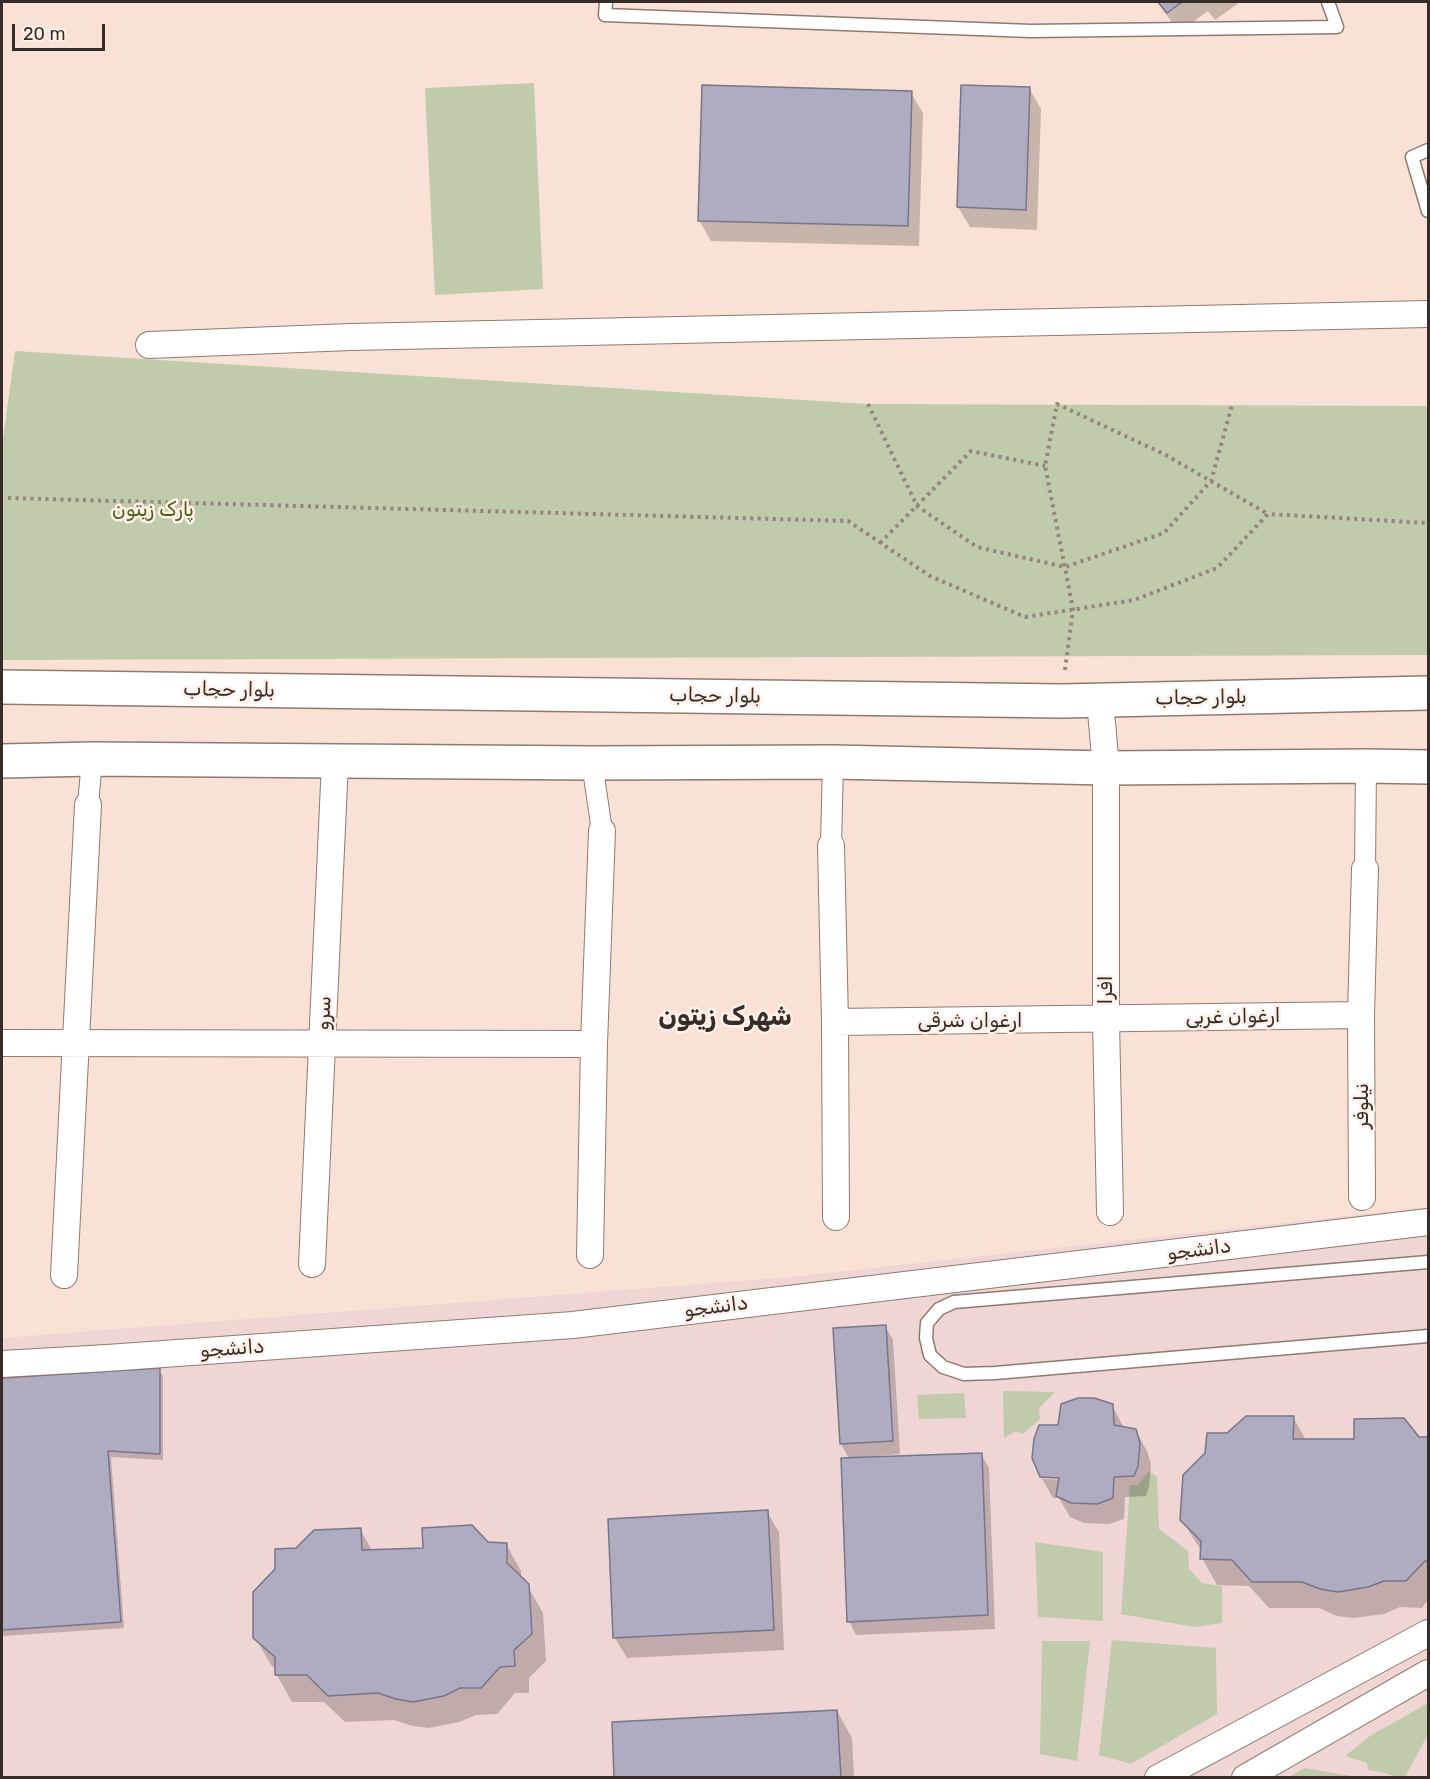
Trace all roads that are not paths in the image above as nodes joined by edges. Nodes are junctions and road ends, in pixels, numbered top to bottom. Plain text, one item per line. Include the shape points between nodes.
1 (606, 2) edge
2 (1328, 2) edge
3 (1428, 150) edge
4 (1428, 211) edge
5 (1428, 314) edge
6 (149, 345) dead end
7 (2, 687) edge
8 (1428, 693) edge
9 (1101, 700) junction
10 (92, 759) junction
11 (2, 761) edge
12 (335, 762) junction
13 (833, 762) junction
14 (592, 763) junction
15 (1366, 766) junction
16 (1428, 767) edge
17 (1106, 768) junction
18 (88, 805) joint
19 (602, 831) joint
20 (831, 846) joint
21 (1365, 869) joint
22 (1361, 1015) junction
23 (1106, 1020) junction
24 (835, 1022) junction
25 (2, 1043) edge
26 (76, 1044) junction
27 (594, 1044) junction
28 (322, 1045) junction
29 (1362, 1197) dead end
30 (1110, 1212) dead end
31 (836, 1217) dead end
32 (1428, 1222) edge
33 (590, 1255) dead end
34 (1428, 1262) edge
35 (312, 1264) dead end
36 (64, 1275) dead end
37 (1428, 1336) edge
38 (2, 1364) edge
39 (1428, 1633) edge
40 (1428, 1673) edge
41 (1158, 1778) edge
42 (1245, 1778) edge

1 - 2 lane via 605,15 1031,32 1337,27
3 - 4 lane via 1412,157
5 - 6 street via 351,337
7 - 9 main road, بلوار حجاب
8 - 9 main road, بلوار حجاب
9 - 17 street, افرا
10 - 11 main road
10 - 12 main road
10 - 18 street
12 - 14 main road
12 - 28 street, سرو
13 - 14 main road
13 - 17 main road
13 - 20 street
14 - 19 street
15 - 16 main road
15 - 17 main road
15 - 21 street
17 - 23 street, افرا
18 - 26 street
19 - 27 street
20 - 24 street
21 - 22 street, نیلوفر
22 - 23 street, ارغوان غربی
22 - 29 street, نیلوفر
23 - 24 street, ارغوان شرقی
23 - 30 street, افرا
24 - 31 street
25 - 26 street
26 - 28 street
26 - 36 street
27 - 28 street
27 - 33 street
28 - 35 street, سرو
32 - 38 street, دانشجو via 573,1324
34 - 37 lane via 954,1302 939,1309 927,1323 926,1338 930,1355 943,1367 964,1374
39 - 41 street
40 - 42 street

